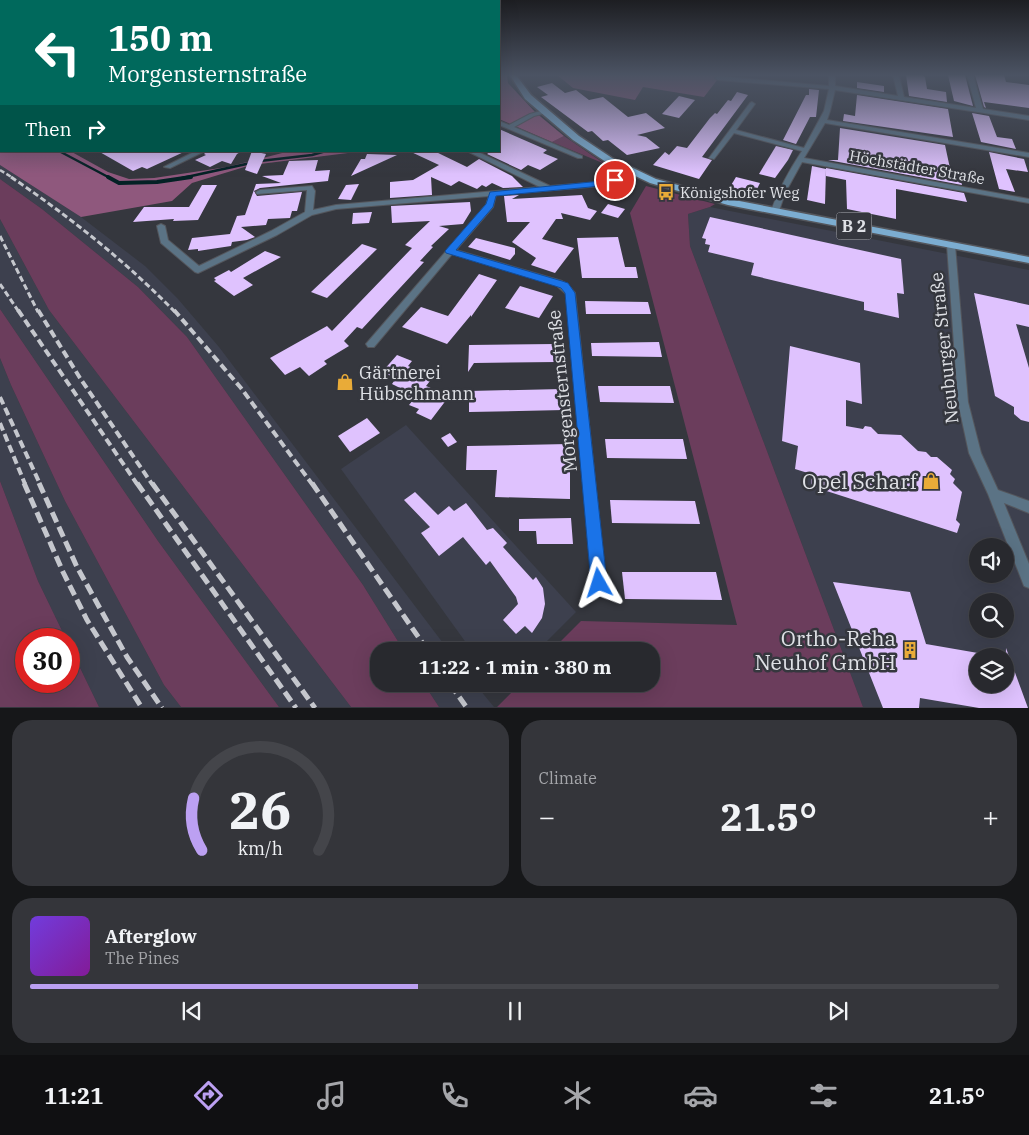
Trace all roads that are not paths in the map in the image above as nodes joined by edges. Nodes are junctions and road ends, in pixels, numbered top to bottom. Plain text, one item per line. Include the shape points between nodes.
1 (540, 108) edge
2 (749, 108) edge
3 (829, 108) edge
4 (967, 108) edge
5 (980, 110) joint
6 (544, 112) junction
7 (1029, 118) edge
8 (824, 121) junction
9 (500, 123) edge
10 (508, 127) junction
11 (732, 131) junction
12 (805, 150) junction
13 (200, 152) edge
14 (472, 152) edge
15 (1029, 155) edge
16 (580, 157) dead end
17 (712, 158) dead end
18 (799, 159) junction
19 (168, 167) dead end
20 (633, 172) junction
21 (548, 188) junction
22 (260, 192) dead end
23 (493, 194) junction
24 (1029, 201) edge
25 (775, 211) junction
26 (309, 213) junction
27 (161, 226) dead end
28 (951, 245) junction
29 (450, 251) junction
30 (1029, 260) edge
31 (371, 344) dead end
32 (994, 494) junction
33 (1029, 507) edge
34 (1029, 581) edge
35 (599, 583) dead end

1 - 6 main road, B 2
2 - 11 street
3 - 8 street
4 - 5 street
5 - 7 street
6 - 10 street
6 - 20 main road, B 2 via 594,151
8 - 12 street
8 - 15 street
9 - 10 street
10 - 16 street
11 - 12 street
11 - 17 street
12 - 18 street
13 - 19 street
14 - 21 street
18 - 24 street, Höchstädter Straße
18 - 25 street via 778,198
20 - 21 street via 601,184
20 - 25 main road, B 2 via 700,195
21 - 23 street
22 - 26 street via 309,188
23 - 26 street via 336,207
23 - 29 street via 490,205
25 - 28 main road, B 2
26 - 27 street via 198,270 164,241
28 - 30 main road, B 2
28 - 32 street, Neuburger Straße via 963,402 975,453
29 - 31 street
29 - 35 street, Morgensternstraße via 559,283 570,293
32 - 33 street
32 - 34 street, Neuburger Straße

